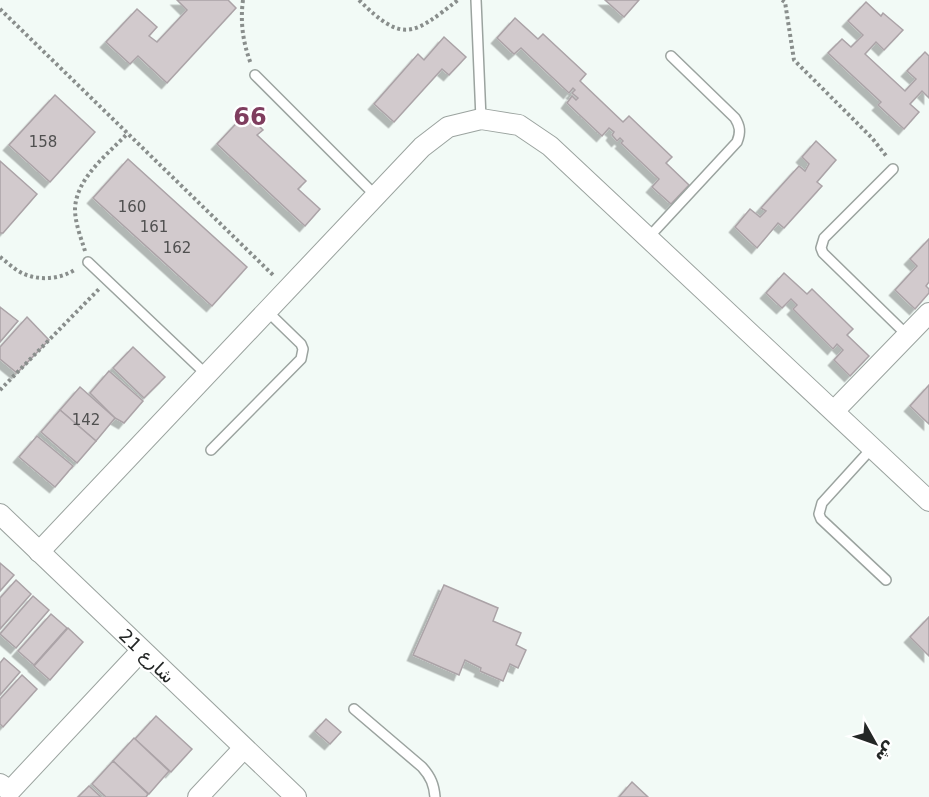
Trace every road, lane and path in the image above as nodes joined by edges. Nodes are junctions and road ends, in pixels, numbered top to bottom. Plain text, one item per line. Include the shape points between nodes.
1 (243, 0) edge
2 (359, 0) edge
3 (458, 0) edge
4 (476, 0) edge
5 (782, 0) edge
6 (0, 9) edge
7 (671, 56) dead end
8 (255, 75) joint
9 (481, 118) junction
10 (128, 133) junction
11 (893, 169) joint
12 (376, 196) junction
13 (648, 238) junction
14 (0, 257) edge
15 (88, 262) junction
16 (108, 280) junction
17 (288, 289) junction
18 (267, 311) junction
19 (929, 313) edge
20 (907, 335) junction
21 (207, 375) junction
22 (0, 390) edge
23 (834, 411) junction
24 (872, 448) junction
25 (211, 450) dead end
26 (929, 501) edge
27 (0, 514) edge
28 (39, 552) junction
29 (886, 580) dead end
30 (141, 651) junction
31 (354, 709) dead end
32 (243, 748) junction
33 (0, 784) edge
34 (198, 797) edge
35 (296, 797) edge
36 (435, 797) edge

1 - 8 path via 244,46
2 - 3 path via 392,28 409,30 426,24
4 - 9 lane
5 - 11 path via 794,60 872,138
6 - 10 path
7 - 13 lane via 735,118 740,134 737,142
8 - 12 lane
9 - 12 street via 448,127 422,147
9 - 13 street via 519,125 550,146
10 - 15 path via 85,180 78,194 75,210
10 - 17 path
11 - 20 lane via 824,238 821,248
12 - 17 street
13 - 23 street
14 - 15 path via 23,274 46,279 68,274
15 - 16 lane
16 - 21 lane
16 - 22 path
17 - 18 street
18 - 21 street
18 - 25 lane via 301,344 301,359
19 - 20 street
20 - 23 street
21 - 28 street
23 - 24 street
24 - 26 street
24 - 29 lane via 822,503 819,514
27 - 28 street, شارع 21
28 - 30 street, شارع 21
30 - 32 street, شارع 21
30 - 33 street via 10,791
31 - 36 lane via 422,767 429,775
32 - 34 street
32 - 35 street, شارع 21

